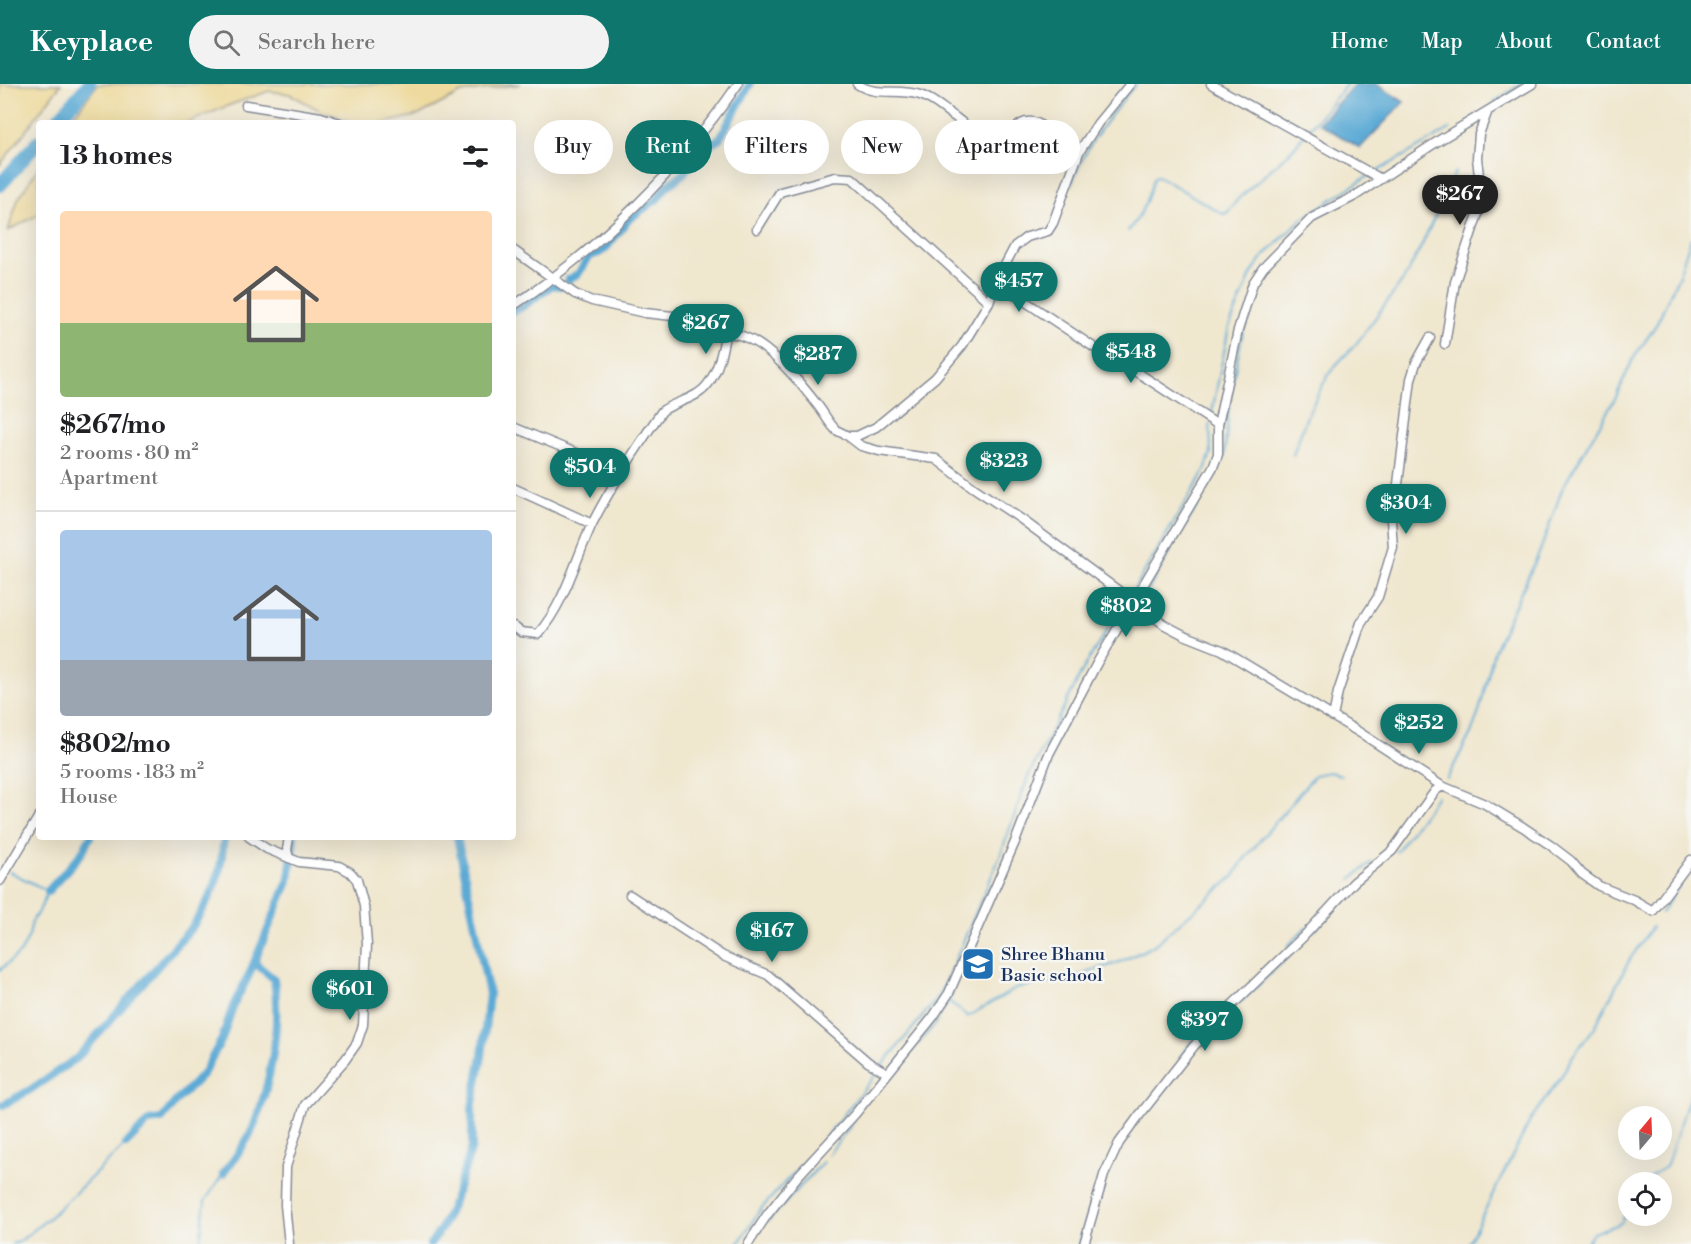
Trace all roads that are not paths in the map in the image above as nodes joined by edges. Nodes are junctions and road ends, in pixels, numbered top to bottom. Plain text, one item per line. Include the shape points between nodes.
1 (738, 84) edge
2 (857, 84) edge
3 (1130, 84) edge
4 (1211, 84) edge
5 (1532, 84) edge
6 (246, 105) dead end
7 (1487, 112) junction
8 (330, 120) edge
9 (960, 120) edge
10 (1080, 150) edge
11 (1071, 174) edge
12 (1381, 179) junction
13 (757, 229) dead end
14 (516, 252) edge
15 (553, 278) junction
16 (996, 282) junction
17 (989, 302) junction
18 (516, 304) edge
19 (729, 334) junction
20 (1430, 338) dead end
21 (1445, 344) dead end
22 (1218, 425) junction
23 (516, 429) edge
24 (848, 436) junction
25 (622, 472) junction
26 (516, 489) edge
27 (592, 525) junction
28 (1132, 602) junction
29 (516, 628) edge
30 (1333, 717) junction
31 (1442, 786) junction
32 (36, 821) edge
33 (255, 840) edge
34 (288, 840) edge
35 (285, 854) junction
36 (1691, 860) edge
37 (0, 881) edge
38 (630, 895) dead end
39 (887, 1072) junction
40 (289, 1244) edge
41 (748, 1244) edge
42 (1084, 1244) edge

1 - 15 street via 691,146 655,185 603,237
2 - 9 street via 876,93 902,91 929,98
3 - 10 street
4 - 12 street
5 - 7 street
6 - 8 street
7 - 12 street
7 - 21 street via 1479,134 1477,158 1482,202 1455,282
11 - 16 street via 1048,231 1020,241
12 - 22 street via 1312,218 1272,257 1253,283 1238,330
13 - 17 street via 780,192 835,177 852,178
14 - 15 street
15 - 18 street
15 - 19 street via 592,301 682,317
16 - 17 street
16 - 22 street
17 - 24 street via 962,346 935,378 876,427
19 - 24 street via 746,338 769,352 829,424
19 - 25 street via 725,335 707,387 662,411
20 - 30 street via 1411,379 1391,520 1393,547 1378,597 1361,623
22 - 28 street via 1218,454 1213,467
23 - 25 street
24 - 28 street via 861,446 879,451 936,459
25 - 27 street
26 - 27 street
27 - 29 street via 543,628 538,634
28 - 30 street via 1174,630 1222,650
28 - 39 street via 1049,754 949,993
30 - 31 street
31 - 36 street via 1485,804 1550,845 1599,886 1653,911
31 - 42 street via 1434,791 1392,851 1354,882 1232,1005 1137,1117 1104,1175
32 - 37 street
33 - 35 street
34 - 35 street
35 - 40 street via 299,862 339,866 350,872 357,880 364,906 367,944 360,1034 345,1060 305,1105 286,1167
38 - 39 street via 723,956 768,975 868,1062
39 - 41 street via 767,1215

